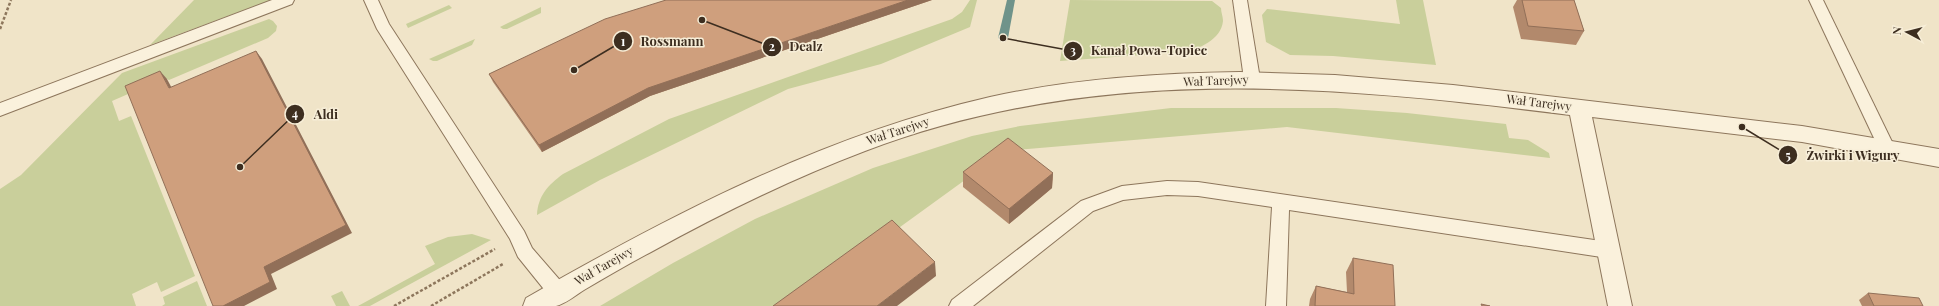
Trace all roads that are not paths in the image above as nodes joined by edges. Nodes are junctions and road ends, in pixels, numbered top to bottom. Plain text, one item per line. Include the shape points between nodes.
1 (287, 0) edge
2 (371, 0) edge
3 (1240, 0) edge
4 (1816, 0) edge
5 (1252, 80) junction
6 (1579, 108) junction
7 (0, 110) edge
8 (1887, 148) junction
9 (1939, 158) edge
10 (1281, 202) junction
11 (1608, 250) junction
12 (558, 292) junction
13 (535, 306) edge
14 (959, 306) edge
15 (1276, 306) edge
16 (1620, 306) edge

1 - 7 lane
2 - 12 lane via 382,25 518,236 524,252
3 - 5 lane
4 - 8 lane
5 - 6 street, Wał Tarejwy via 1352,83
5 - 12 street, Wał Tarejwy via 1110,88 1017,99 974,108 901,129 832,154 749,190 683,222
6 - 8 street, Wał Tarejwy via 1804,135
6 - 11 street
8 - 9 street, Wał Tarejwy
10 - 11 lane
10 - 14 lane via 1198,189 1166,188 1122,193 1087,206
10 - 15 lane
11 - 16 street
12 - 13 street, Wał Tarejwy

